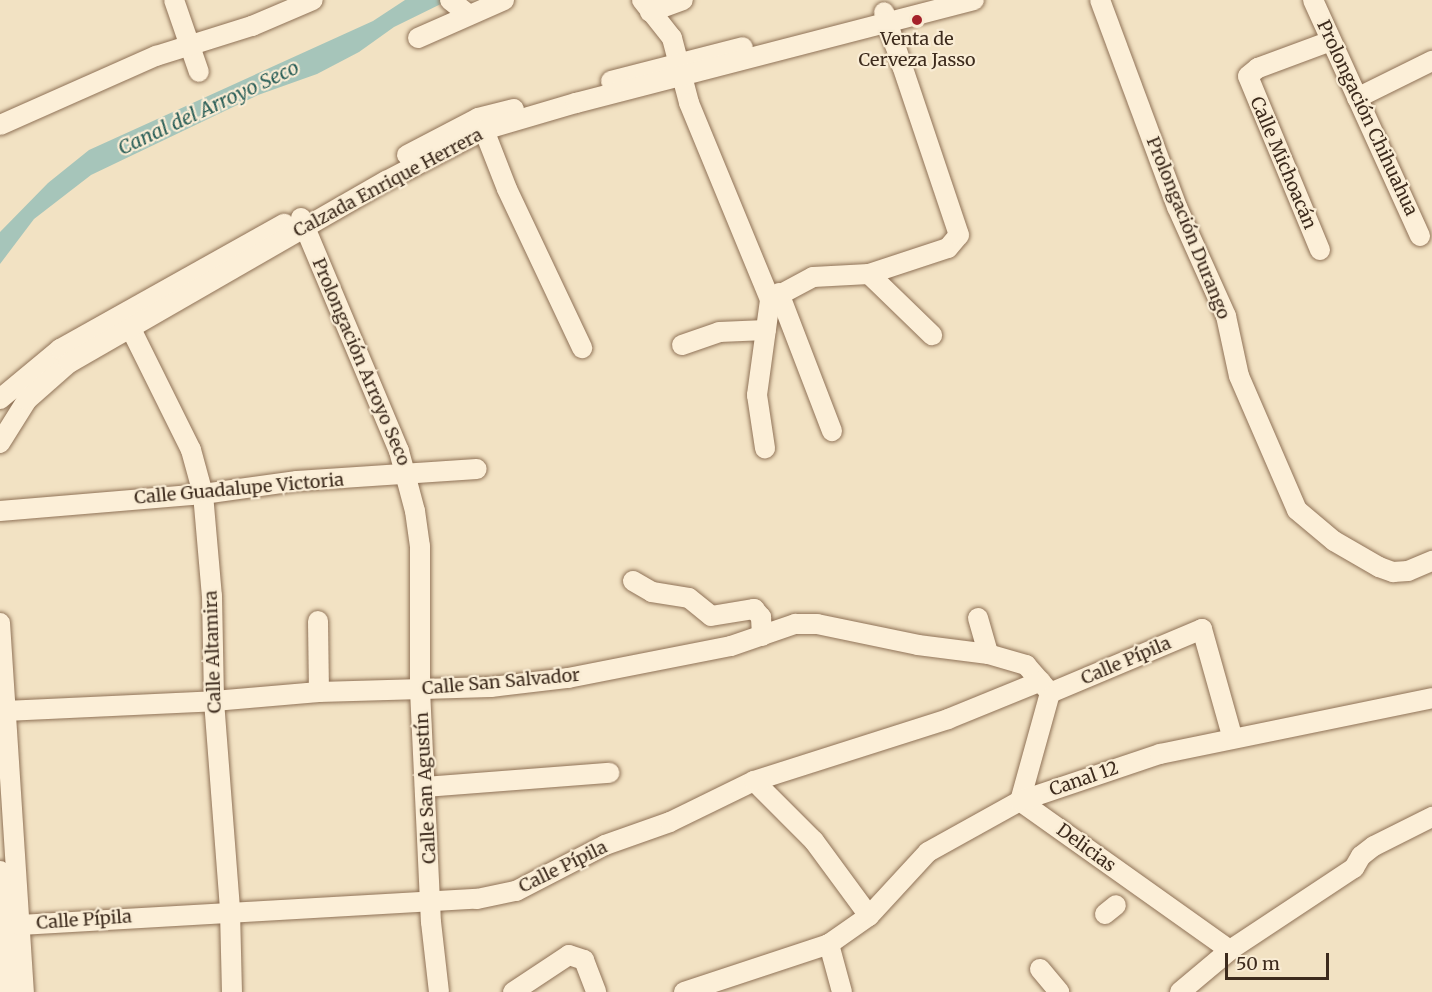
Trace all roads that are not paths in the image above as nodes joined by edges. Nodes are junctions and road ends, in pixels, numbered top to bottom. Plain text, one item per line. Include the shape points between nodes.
1 (174, 0) edge
2 (504, 0) edge
3 (683, 0) edge
4 (935, 0) edge
5 (974, 0) edge
6 (1100, 0) edge
7 (1312, 0) edge
8 (307, 2) edge
9 (646, 6) edge
10 (459, 7) edge
11 (885, 17) junction
12 (418, 38) dead end
13 (1331, 41) junction
14 (190, 45) junction
15 (1432, 61) edge
16 (681, 69) junction
17 (199, 72) dead end
18 (1358, 98) junction
19 (0, 125) edge
20 (484, 130) junction
21 (302, 222) junction
22 (1420, 236) dead end
23 (1320, 250) dead end
24 (869, 274) junction
25 (775, 297) junction
26 (130, 327) junction
27 (766, 330) junction
28 (932, 335) dead end
29 (682, 345) dead end
30 (582, 348) dead end
31 (0, 399) edge
32 (832, 431) dead end
33 (0, 443) edge
34 (765, 448) dead end
35 (477, 469) dead end
36 (408, 476) junction
37 (203, 494) junction
38 (0, 511) edge
39 (1432, 561) edge
40 (640, 585) dead end
41 (978, 618) dead end
42 (318, 621) dead end
43 (0, 622) edge
44 (762, 636) junction
45 (988, 654) junction
46 (1046, 687) junction
47 (420, 690) junction
48 (319, 692) junction
49 (1432, 698) edge
50 (214, 701) junction
51 (5, 711) junction
52 (1232, 736) junction
53 (609, 773) dead end
54 (754, 781) junction
55 (425, 787) junction
56 (1020, 801) junction
57 (1432, 817) edge
58 (0, 871) edge
59 (433, 900) junction
60 (230, 911) junction
61 (869, 916) junction
62 (8, 924) edge
63 (829, 944) junction
64 (1230, 950) junction
65 (1040, 969) dead end
66 (8, 992) edge
67 (24, 992) edge
68 (232, 992) edge
69 (439, 992) edge
70 (513, 992) edge
71 (596, 992) edge
72 (684, 992) edge
73 (842, 992) edge
74 (1059, 992) edge
75 (1180, 992) edge

1 - 14 street
2 - 10 street
3 - 9 street
4 - 11 street, Calzada Enrique Herrera
5 - 11 street, Calzada Enrique Herrera
6 - 39 street, Prolongación Durango via 1177,207 1226,316 1239,376 1297,510 1334,541 1393,572
7 - 13 street, Prolongación Chihuahua
8 - 14 street
9 - 16 street via 672,39
10 - 12 street
11 - 16 street, Calzada Enrique Herrera
11 - 24 street via 955,213 959,235 954,243
13 - 18 street, Prolongación Chihuahua
13 - 23 street, Calle Michoacán via 1258,68 1248,76
14 - 17 street
14 - 19 street
15 - 18 street
16 - 20 street, Calzada Enrique Herrera
16 - 21 street, Calzada Enrique Herrera via 478,118
16 - 25 street
18 - 22 street, Prolongación Chihuahua
20 - 21 street, Calzada Enrique Herrera
20 - 30 street via 507,189
21 - 26 street, Calzada Enrique Herrera
21 - 31 street, Calzada Enrique Herrera via 60,349
21 - 36 street, Prolongación Arroyo Seco
24 - 25 street via 813,277
24 - 28 street
25 - 27 street
25 - 32 street
26 - 33 street, Calzada Enrique Herrera via 47,379 27,400
26 - 37 street, Calle Altamira via 191,450
27 - 29 street via 719,332
27 - 34 street via 757,395
35 - 36 street, Calle Guadalupe Victoria
36 - 37 street, Calle Guadalupe Victoria via 297,481
36 - 47 street, Calle San Agustín via 420,546
37 - 38 street, Calle Guadalupe Victoria
37 - 50 street, Calle Altamira via 212,596
40 - 44 street via 689,598 711,616 754,609 761,617
41 - 45 street
42 - 48 street
43 - 51 street
44 - 45 street, Calle San Salvador via 795,624 817,624 918,645
44 - 47 street, Calle San Salvador via 731,646 568,678
45 - 46 street, Calle San Salvador via 1026,665
46 - 52 street, Calle Pípila via 1202,629
46 - 54 street, Calle Pípila
46 - 56 street
47 - 48 street, Calle San Salvador
47 - 55 street, Calle San Agustín
48 - 50 street, Calle San Salvador
49 - 52 street, Canal 12
50 - 51 street, Calle San Salvador
50 - 60 street, Calle Altamira
51 - 62 street
52 - 56 street, Canal 12 via 1099,772
53 - 55 street
54 - 59 street, Calle Pípila via 670,822 605,845 516,891 477,899
54 - 61 street via 814,841
55 - 59 street, Calle San Agustín
56 - 61 street, Canal 12 via 928,852
56 - 64 street, Delicias
57 - 64 street via 1379,843 1361,856 1354,868
58 - 62 street
59 - 60 street, Calle Pípila
59 - 69 street, Calle San Agustín
60 - 62 street, Calle Pípila
60 - 68 street, Calle Altamira
61 - 63 street, Canal 12
62 - 66 street
62 - 67 street
63 - 72 street, Canal 12
63 - 73 street
64 - 75 street
65 - 74 street
70 - 71 street via 569,955 584,960

